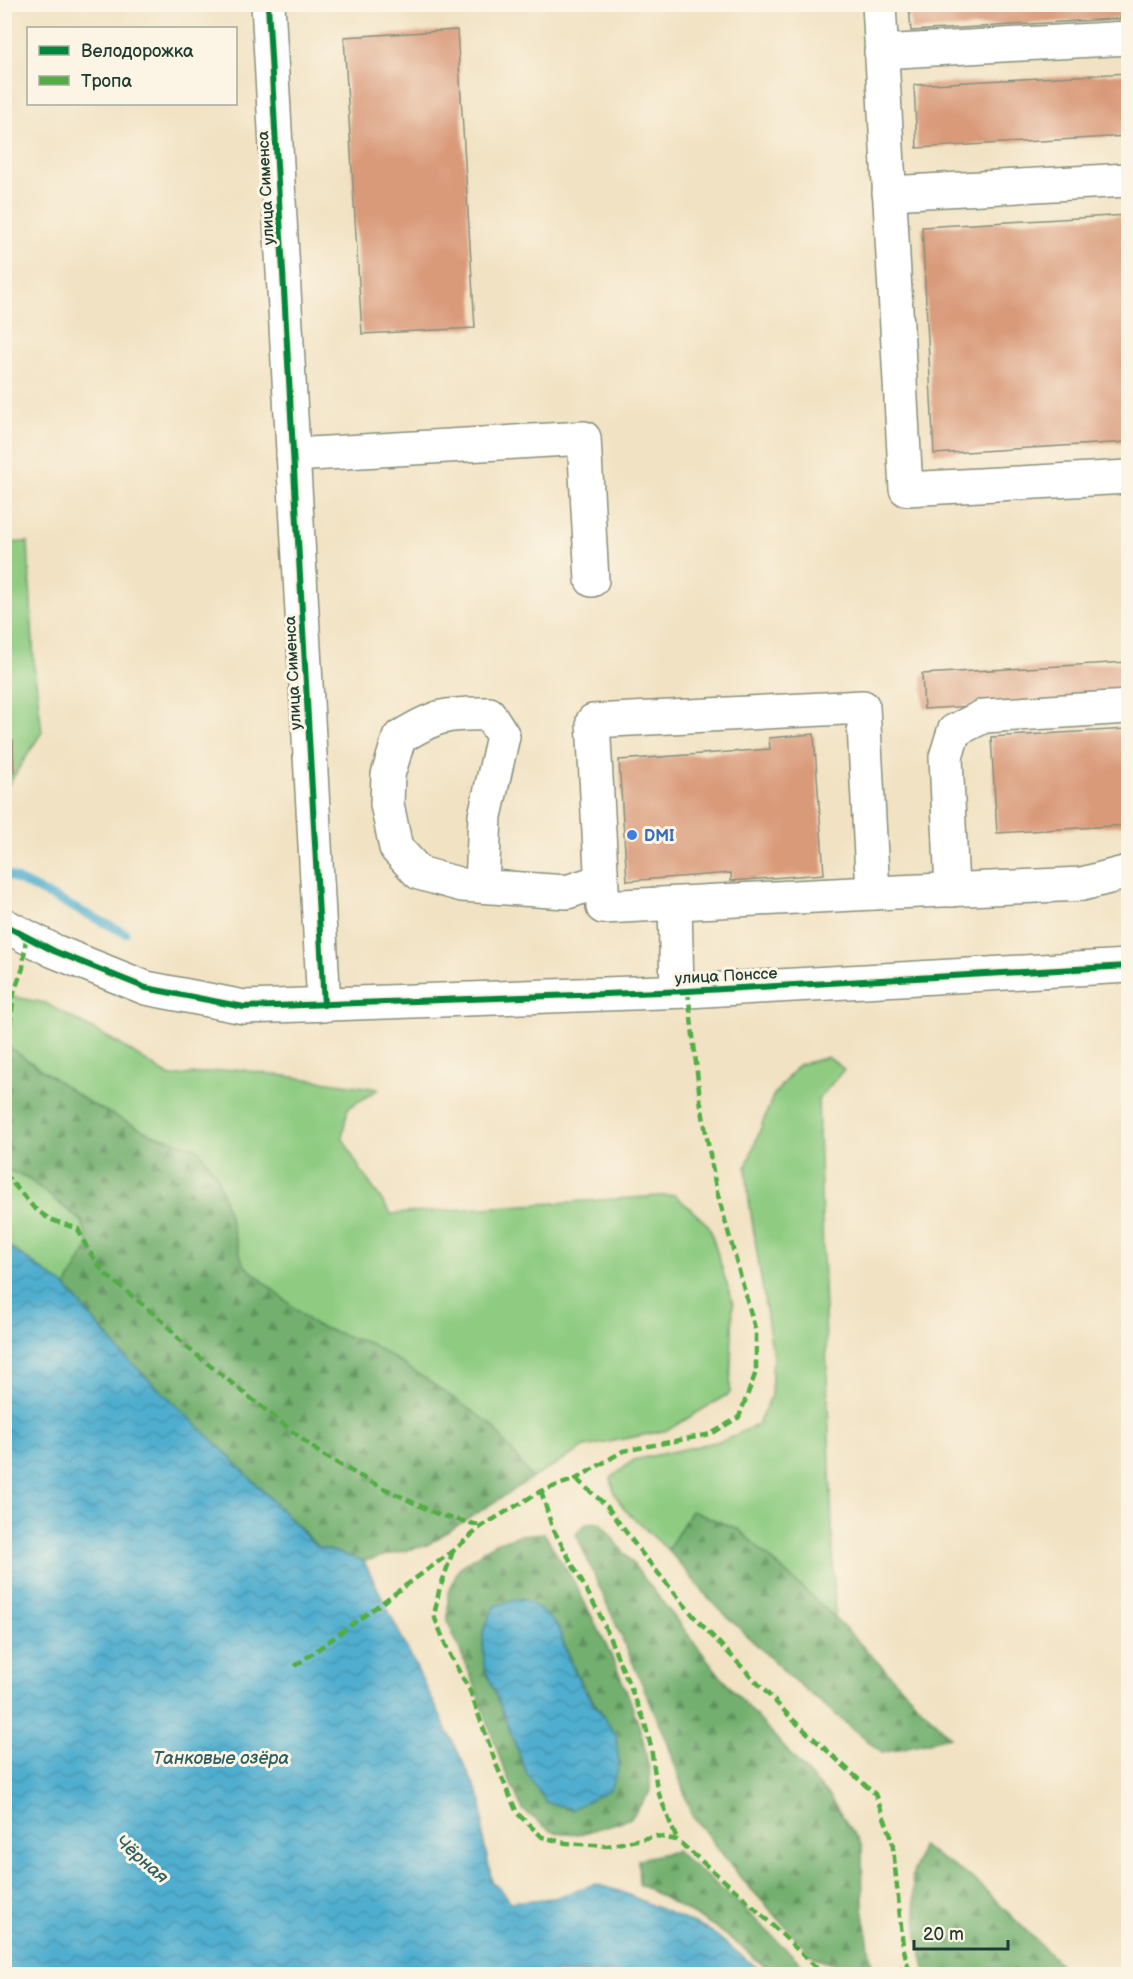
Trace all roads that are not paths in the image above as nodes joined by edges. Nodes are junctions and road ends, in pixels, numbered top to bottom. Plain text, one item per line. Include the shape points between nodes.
1 (268, 4) edge
2 (879, 4) edge
3 (1128, 38) edge
4 (881, 52) junction
5 (1128, 180) edge
6 (889, 193) junction
7 (293, 455) junction
8 (1128, 477) edge
9 (592, 579) dead end
10 (1128, 707) edge
11 (1128, 872) edge
12 (601, 881) junction
13 (482, 885) junction
14 (952, 890) junction
15 (873, 893) junction
16 (675, 904) junction
17 (4, 925) edge
18 (1128, 966) edge
19 (677, 991) junction
20 (324, 1005) junction

1 - 7 street, улица Сименса
2 - 4 street
3 - 4 street
4 - 6 street
5 - 6 street
6 - 8 street via 906,489
7 - 9 street via 584,438
7 - 20 street, улица Сименса
10 - 14 street via 984,716 954,731 946,757
11 - 14 street via 1082,884
12 - 13 street via 567,892
12 - 15 street via 593,721 864,707
12 - 16 street via 603,907
13 - 13 street via 462,885 419,873 396,848 387,804 388,775 399,738 426,722 453,713 489,714 503,736 485,816
14 - 15 street
15 - 16 street
16 - 19 street
17 - 20 street via 54,951 146,988 244,1007
18 - 19 street, улица Понссе
19 - 20 street, улица Понссе

